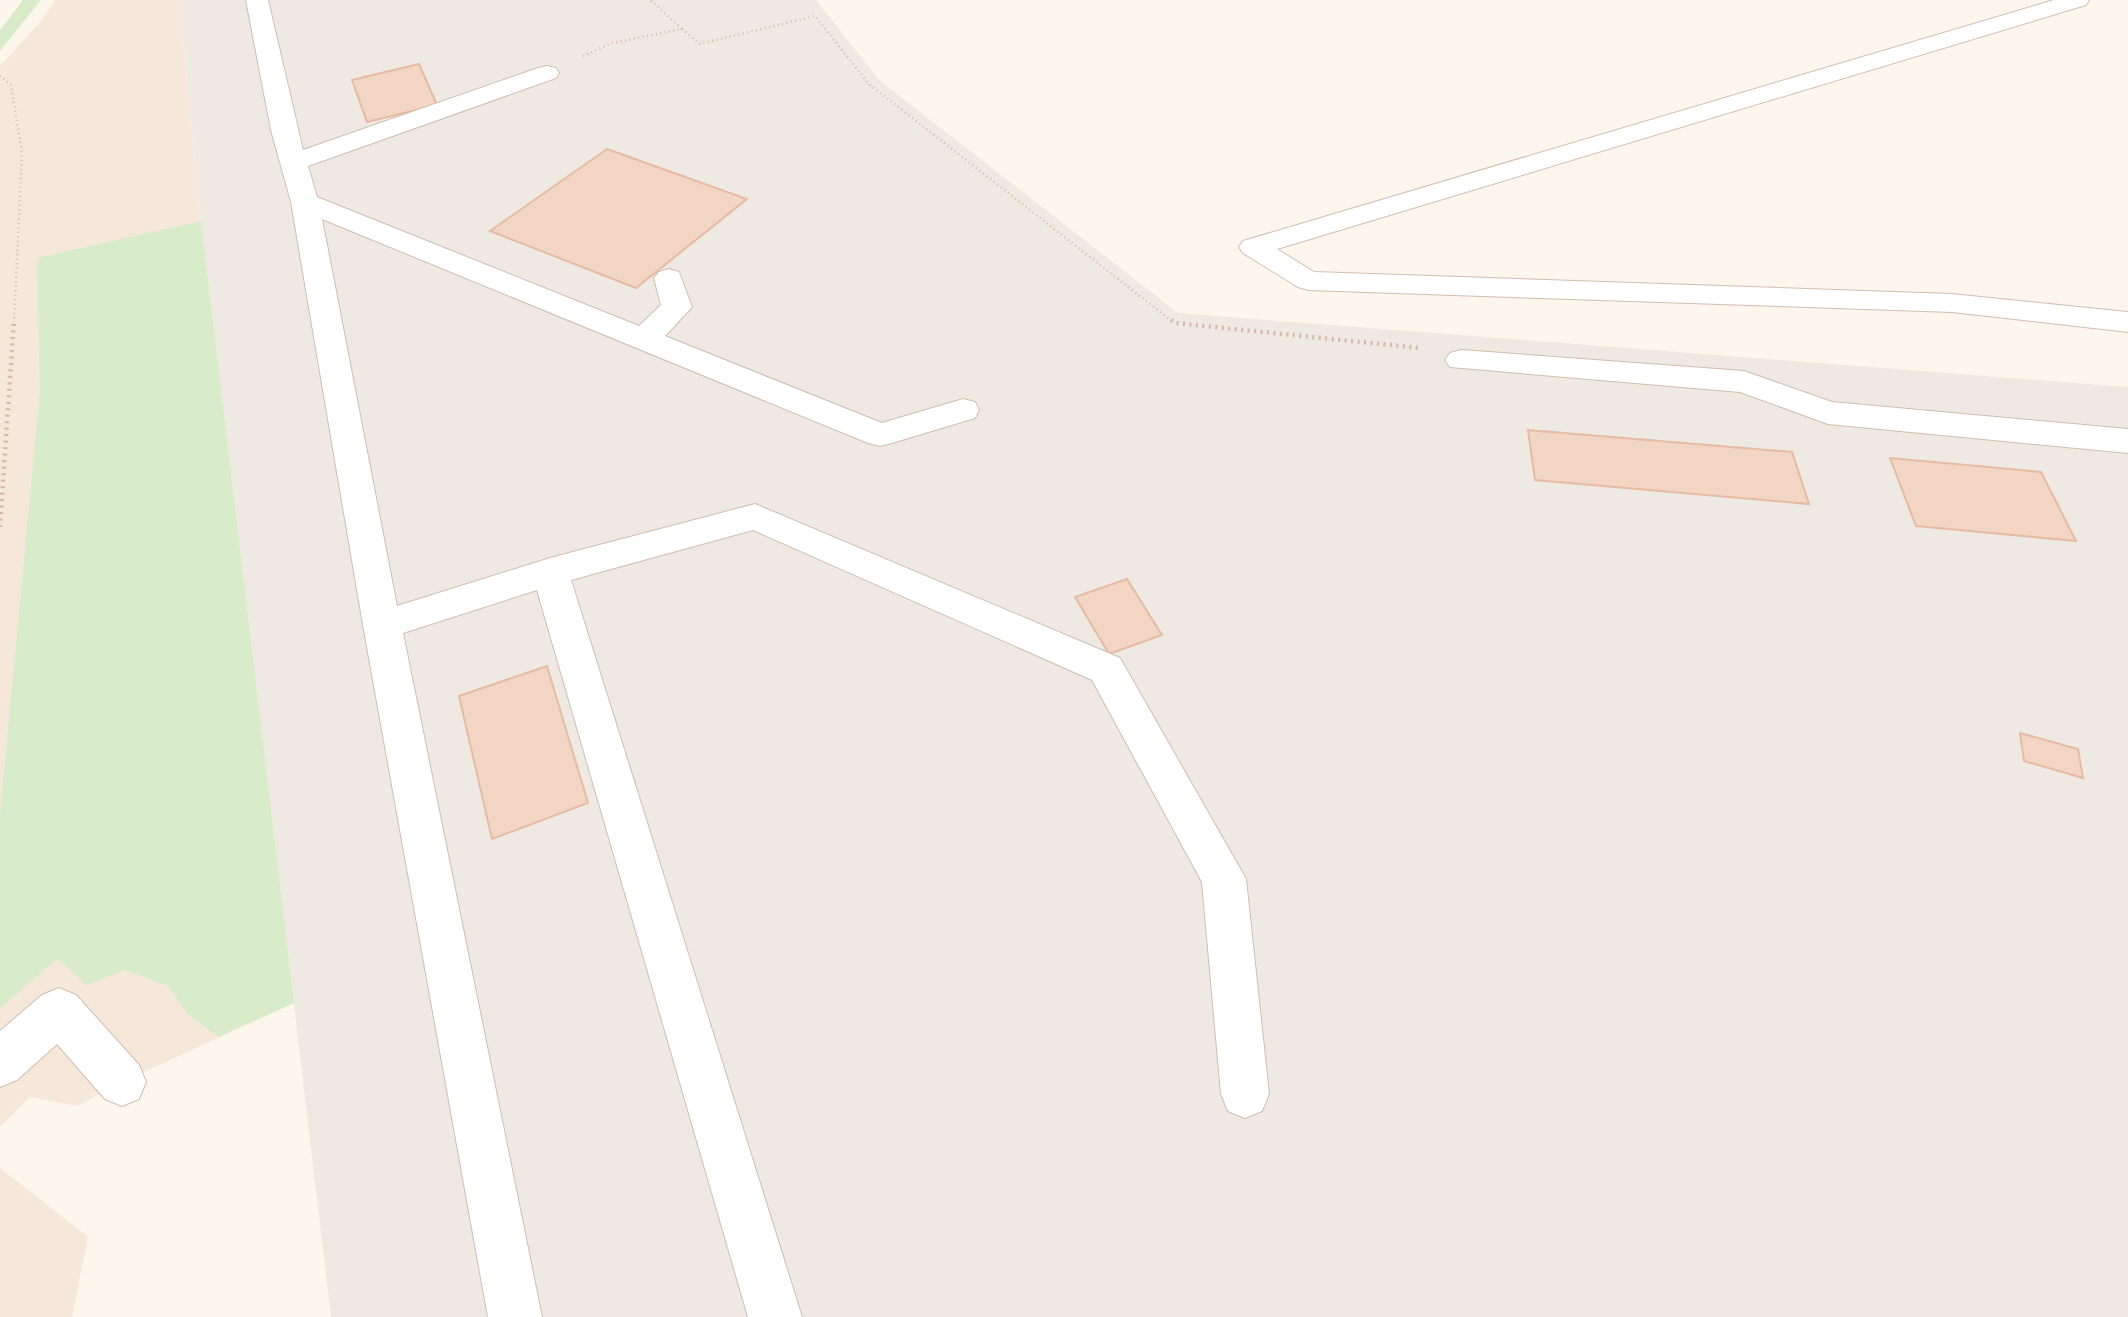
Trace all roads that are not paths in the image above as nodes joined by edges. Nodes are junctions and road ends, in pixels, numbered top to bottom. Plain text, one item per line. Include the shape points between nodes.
1 (257, 0) edge
2 (2078, 0) edge
3 (547, 73) road end
4 (294, 162) junction
5 (305, 202) junction
6 (669, 278) dead end
7 (2128, 322) edge
8 (643, 340) junction
9 (1461, 360) road end
10 (963, 410) dead end
11 (2128, 441) edge
12 (550, 572) junction
13 (382, 625) junction
14 (0, 1063) edge
15 (122, 1082) dead end
16 (1245, 1094) dead end
17 (514, 1317) edge
18 (775, 1317) edge

1 - 4 lane via 271,78
2 - 7 lane via 1253,247 1308,281 1952,303
3 - 4 lane
4 - 5 lane
5 - 8 lane
5 - 13 lane
6 - 8 lane via 677,307
8 - 10 lane via 880,435
9 - 11 lane via 1744,382 1828,413
12 - 13 lane
12 - 16 lane via 755,517 1106,669 1224,879
12 - 18 lane
13 - 17 lane
14 - 15 lane via 59,1011

